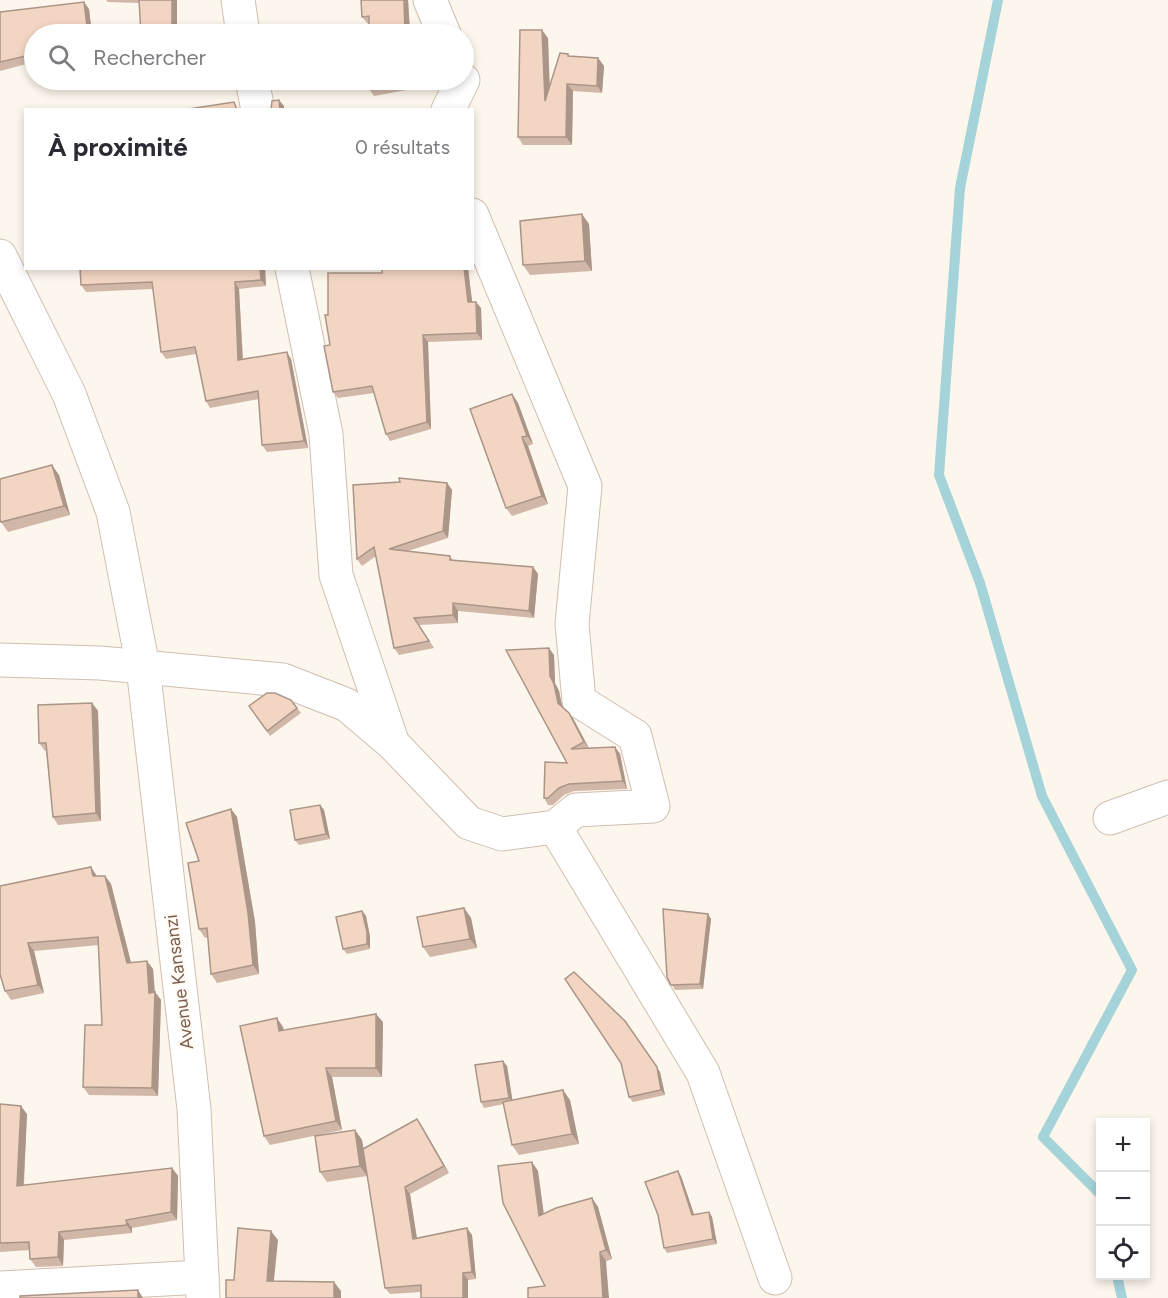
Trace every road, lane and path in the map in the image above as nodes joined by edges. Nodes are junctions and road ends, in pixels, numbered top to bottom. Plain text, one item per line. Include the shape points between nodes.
1 (238, 0) edge
2 (430, 0) edge
3 (242, 24) edge
4 (440, 24) edge
5 (254, 90) edge
6 (458, 90) edge
7 (258, 108) edge
8 (449, 108) edge
9 (474, 220) edge
10 (0, 256) edge
11 (292, 270) edge
12 (0, 660) edge
13 (143, 667) junction
14 (393, 744) junction
15 (1168, 797) edge
16 (1110, 818) dead end
17 (555, 826) junction
18 (775, 1278) dead end
19 (0, 1288) edge
20 (203, 1288) edge

1 - 3 street
2 - 4 street
5 - 7 street
6 - 8 street
9 - 17 street via 585,486 572,624 579,701 635,736 653,806 576,810
10 - 13 street, Avenue Kansanzi via 69,393 112,512
11 - 14 street via 326,434 336,575
12 - 13 street
13 - 14 street via 283,680 346,705
13 - 20 street, Avenue Kansanzi via 194,1109
14 - 17 street via 469,823 502,834
15 - 16 street
17 - 18 street via 703,1072
19 - 20 street

